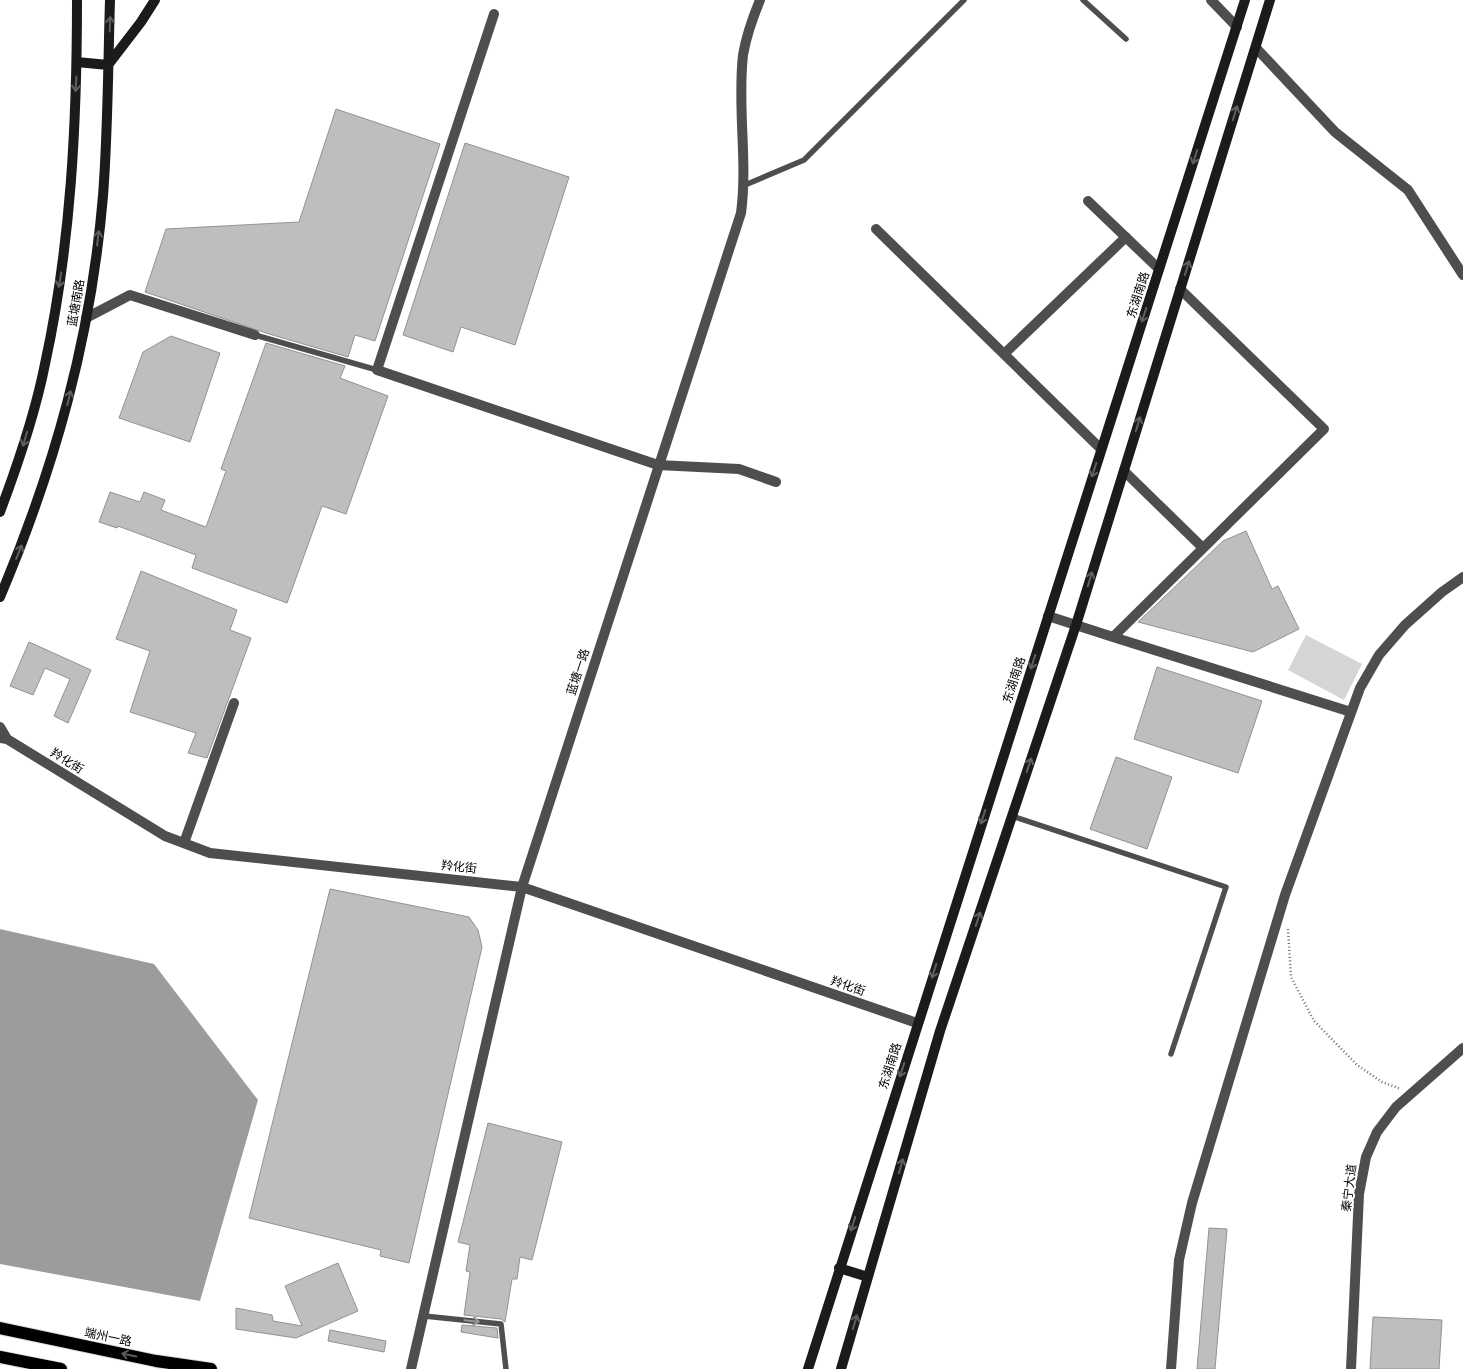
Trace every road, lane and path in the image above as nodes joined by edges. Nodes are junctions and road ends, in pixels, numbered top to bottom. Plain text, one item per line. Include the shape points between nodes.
1 (77, 0) edge
2 (110, 0) edge
3 (155, 0) edge
4 (760, 0) edge
5 (964, 0) edge
6 (1083, 0) edge
7 (1211, 0) edge
8 (1245, 0) edge
9 (1270, 0) edge
10 (494, 14) dead end
11 (1236, 27) junction
12 (1126, 39) dead end
13 (1256, 48) junction
14 (77, 62) junction
15 (108, 65) junction
16 (745, 185) junction
17 (1088, 201) dead end
18 (876, 229) dead end
19 (1126, 237) junction
20 (1159, 269) junction
21 (1463, 275) edge
22 (1180, 290) junction
23 (86, 318) junction
24 (255, 335) joint
25 (1004, 354) junction
26 (377, 370) junction
27 (1101, 449) junction
28 (658, 464) junction
29 (1124, 471) junction
30 (776, 482) dead end
31 (0, 512) edge
32 (1203, 548) junction
33 (1463, 578) edge
34 (0, 597) edge
35 (1048, 616) junction
36 (1076, 625) junction
37 (1113, 637) junction
38 (234, 703) dead end
39 (1351, 712) junction
40 (0, 727) edge
41 (3, 738) edge
42 (1012, 816) junction
43 (184, 844) junction
44 (522, 887) junction
45 (1287, 922) dead end
46 (917, 1023) junction
47 (1463, 1048) edge
48 (1171, 1054) dead end
49 (1412, 1093) junction
50 (839, 1268) junction
51 (868, 1278) junction
52 (424, 1316) junction
53 (0, 1328) edge
54 (0, 1356) edge
55 (163, 1366) edge
56 (47, 1368) edge
57 (61, 1369) edge
58 (211, 1369) edge
59 (412, 1369) edge
60 (506, 1369) edge
61 (808, 1369) edge
62 (841, 1369) edge
63 (1171, 1369) edge
64 (1351, 1369) edge

1 - 14 main road, 蓝塘南路
15 -> 2 main road, 蓝塘南路
3 - 15 main road
4 - 16 street, 蓝塘一路 via 743,54 741,99
5 - 16 lane via 804,160
6 - 12 lane
7 - 11 street
8 - 11 main road, 东湖南路
9 - 13 main road
10 - 26 street
11 -> 20 main road, 东湖南路
13 - 21 street via 1335,132 1408,190
22 -> 13 main road
14 - 15 main road
14 -> 31 main road, 蓝塘南路 via 66,246 56,306 29,426
23 -> 15 main road, 蓝塘南路 via 103,196
16 - 28 street, 蓝塘一路 via 741,213
17 - 19 street
18 - 25 street
19 - 20 street
19 - 25 street
20 -> 27 main road, 东湖南路
29 -> 22 main road
22 - 32 street via 1324,428
23 - 24 street via 130,296
34 -> 23 main road, 蓝塘南路 via 59,440
24 - 26 lane
25 - 27 street
26 - 28 street
27 -> 35 main road, 东湖南路
28 - 30 street via 739,469
28 - 44 street, 蓝塘一路
29 - 32 street
36 -> 29 main road
32 - 37 street
33 - 39 street via 1405,625 1379,655 1360,688
35 - 36 street
35 -> 46 main road, 东湖南路
36 - 37 street
42 -> 36 main road
37 - 39 street
38 - 43 street
39 - 63 street via 1285,895 1192,1203 1179,1260
40 - 41 street
41 - 43 street, 羚化街 via 165,836
42 - 48 lane via 1226,887
51 -> 42 main road via 940,1031
43 - 44 street, 羚化街 via 210,853
44 - 46 street, 羚化街
44 - 52 street, 蓝塘一路
45 - 49 path via 1291,977 1314,1021 1357,1065 1382,1082
46 -> 50 main road, 东湖南路
47 - 49 street, 秦宁大道
49 - 64 street, 秦宁大道 via 1396,1107 1378,1132 1366,1157 1359,1194
50 - 51 main road
50 - 61 main road, 东湖南路
62 -> 51 main road
52 - 59 street, 蓝塘一路
52 -> 60 lane via 501,1324
55 -> 53 main road, 端州一路
54 - 56 main road
55 - 58 main road, 端州一路
56 - 57 main road

